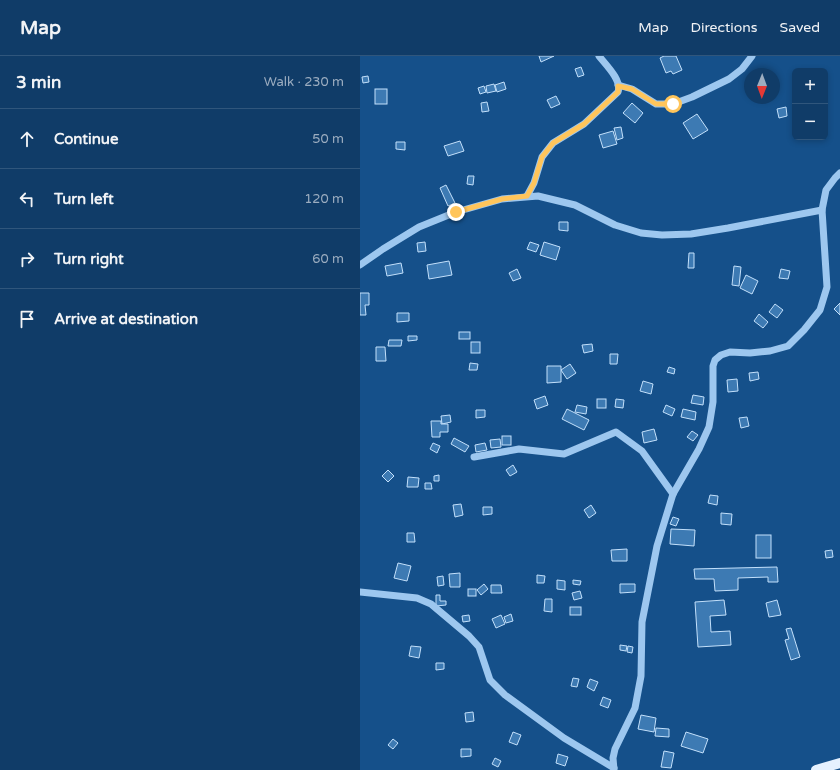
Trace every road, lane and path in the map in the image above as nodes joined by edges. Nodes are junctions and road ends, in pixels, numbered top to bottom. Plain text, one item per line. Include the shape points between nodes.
1 (600, 56) edge
2 (752, 56) edge
3 (618, 86) junction
4 (840, 172) edge
5 (527, 196) junction
6 (822, 210) junction
7 (360, 265) edge
8 (474, 457) dead end
9 (673, 494) junction
10 (360, 592) edge
11 (840, 763) edge
12 (614, 769) edge
13 (816, 770) edge

1 - 3 street
2 - 3 street via 729,79 673,104 656,104 632,89
3 - 5 street via 618,92 584,124 553,143 542,157
4 - 6 street via 826,190
5 - 6 street via 538,196 575,205 615,225 641,233 662,235 691,234
5 - 7 street via 502,199 456,212 419,227
6 - 9 street via 827,287 820,310 788,346 770,351 730,352 715,360 709,427
8 - 9 street via 519,449 564,454 616,432 642,451
9 - 12 street via 657,546 648,588 642,622 641,676 635,708 615,749
10 - 12 street via 417,598 431,604 470,636 479,647 490,680 505,695 564,738
11 - 13 main road

